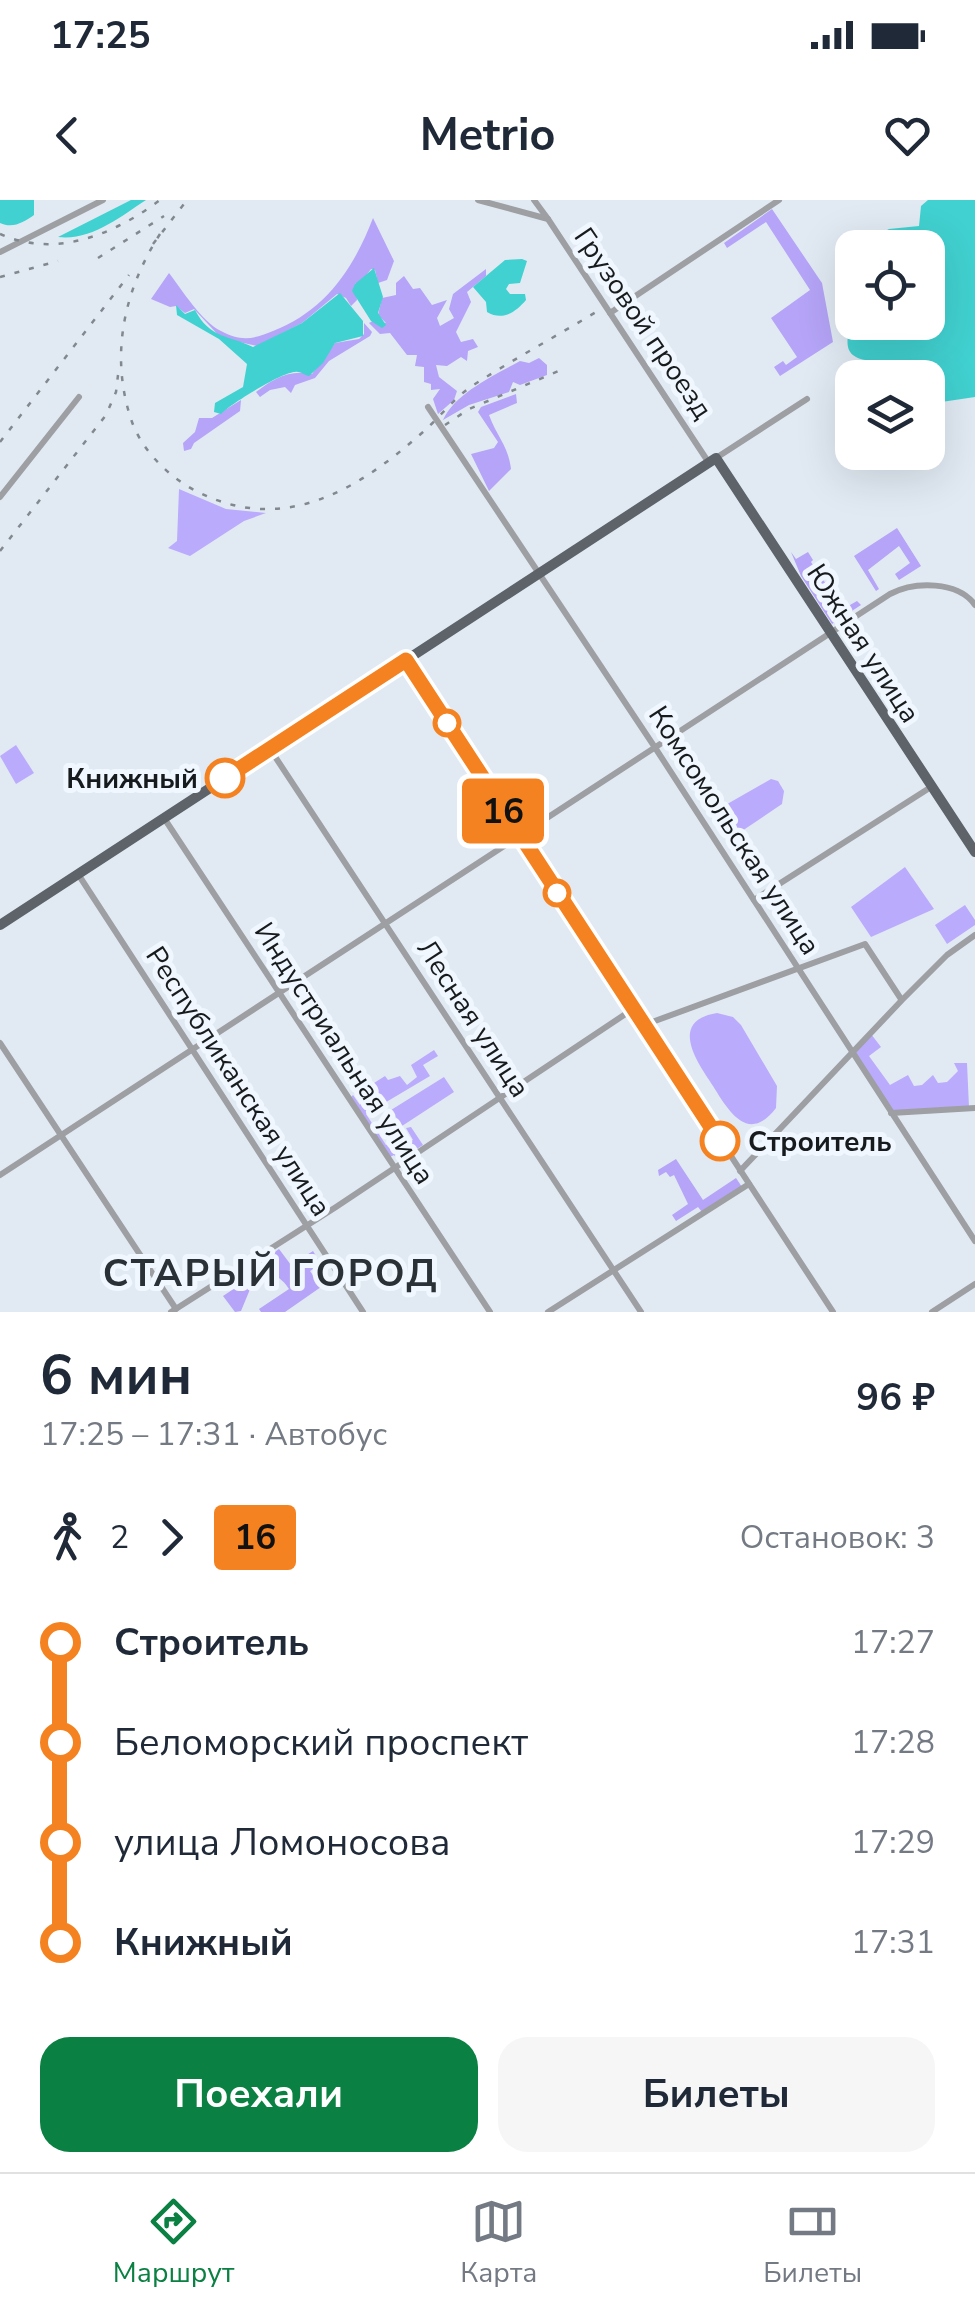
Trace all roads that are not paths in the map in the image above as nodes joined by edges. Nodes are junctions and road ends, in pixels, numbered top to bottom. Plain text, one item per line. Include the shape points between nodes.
1 (102, 200) edge
2 (478, 200) edge
3 (534, 200) edge
4 (779, 200) edge
5 (548, 220) junction
6 (0, 252) edge
7 (610, 312) junction
8 (79, 397) dead end
9 (806, 398) dead end
10 (428, 406) dead end
11 (712, 460) junction
12 (0, 497) edge
13 (539, 573) junction
14 (975, 606) edge
15 (830, 632) junction
16 (406, 660) junction
17 (654, 746) junction
18 (270, 749) junction
19 (931, 787) junction
20 (164, 818) junction
21 (519, 834) junction
22 (975, 852) edge
23 (78, 874) junction
24 (754, 900) junction
25 (384, 922) junction
26 (0, 925) edge
27 (975, 935) edge
28 (798, 968) junction
29 (278, 992) junction
30 (901, 998) dead end
31 (633, 1009) junction
32 (644, 1025) junction
33 (0, 1043) edge
34 (191, 1049) junction
35 (853, 1052) junction
36 (499, 1097) junction
37 (975, 1108) edge
38 (891, 1113) junction
39 (61, 1135) junction
40 (394, 1167) junction
41 (740, 1171) junction
42 (0, 1175) edge
43 (748, 1184) junction
44 (306, 1226) junction
45 (975, 1241) edge
46 (614, 1271) junction
47 (975, 1284) edge
48 (175, 1311) edge
49 (363, 1312) edge
50 (490, 1312) edge
51 (548, 1312) edge
52 (641, 1312) edge
53 (833, 1312) edge
54 (932, 1312) edge

1 - 6 street
2 - 5 street, Грузовой проезд
3 - 5 street
4 - 7 street
5 - 7 street, Грузовой проезд
7 - 11 street, Грузовой проезд
8 - 12 street
9 - 11 street
10 - 13 street, Комсомольская улица
11 - 13 main road
11 - 15 main road, Южная улица
13 - 16 main road
13 - 17 street, Комсомольская улица
14 - 15 street via 948,588 901,588
15 - 17 street
15 - 19 main road, Южная улица
16 - 18 main road
16 - 21 street
17 - 21 street
17 - 24 street, Комсомольская улица
18 - 20 main road
18 - 25 street, Лесная улица
19 - 22 main road, Южная улица
19 - 24 street
20 - 23 main road
20 - 29 street, Индустриальная улица
21 - 25 street
21 - 31 street
23 - 26 main road
23 - 34 street, Республиканская улица
24 - 28 street, Комсомольская улица
25 - 29 street
25 - 36 street, Лесная улица
27 - 35 street
28 - 30 street via 865,944
28 - 32 street
28 - 35 street, Комсомольская улица
29 - 34 street
29 - 40 street, Индустриальная улица
31 - 32 street
31 - 36 street
32 - 41 street
33 - 39 street
34 - 39 street
34 - 44 street, Республиканская улица
35 - 38 street, Комсомольская улица
35 - 41 street
36 - 40 street
36 - 46 street, Лесная улица
37 - 38 street
38 - 45 street, Комсомольская улица
39 - 42 street
39 - 48 street
40 - 44 street
40 - 50 street, Индустриальная улица
41 - 43 street
43 - 46 street
43 - 53 street
44 - 48 street
44 - 49 street, Республиканская улица
46 - 51 street
46 - 52 street, Лесная улица
47 - 54 street

